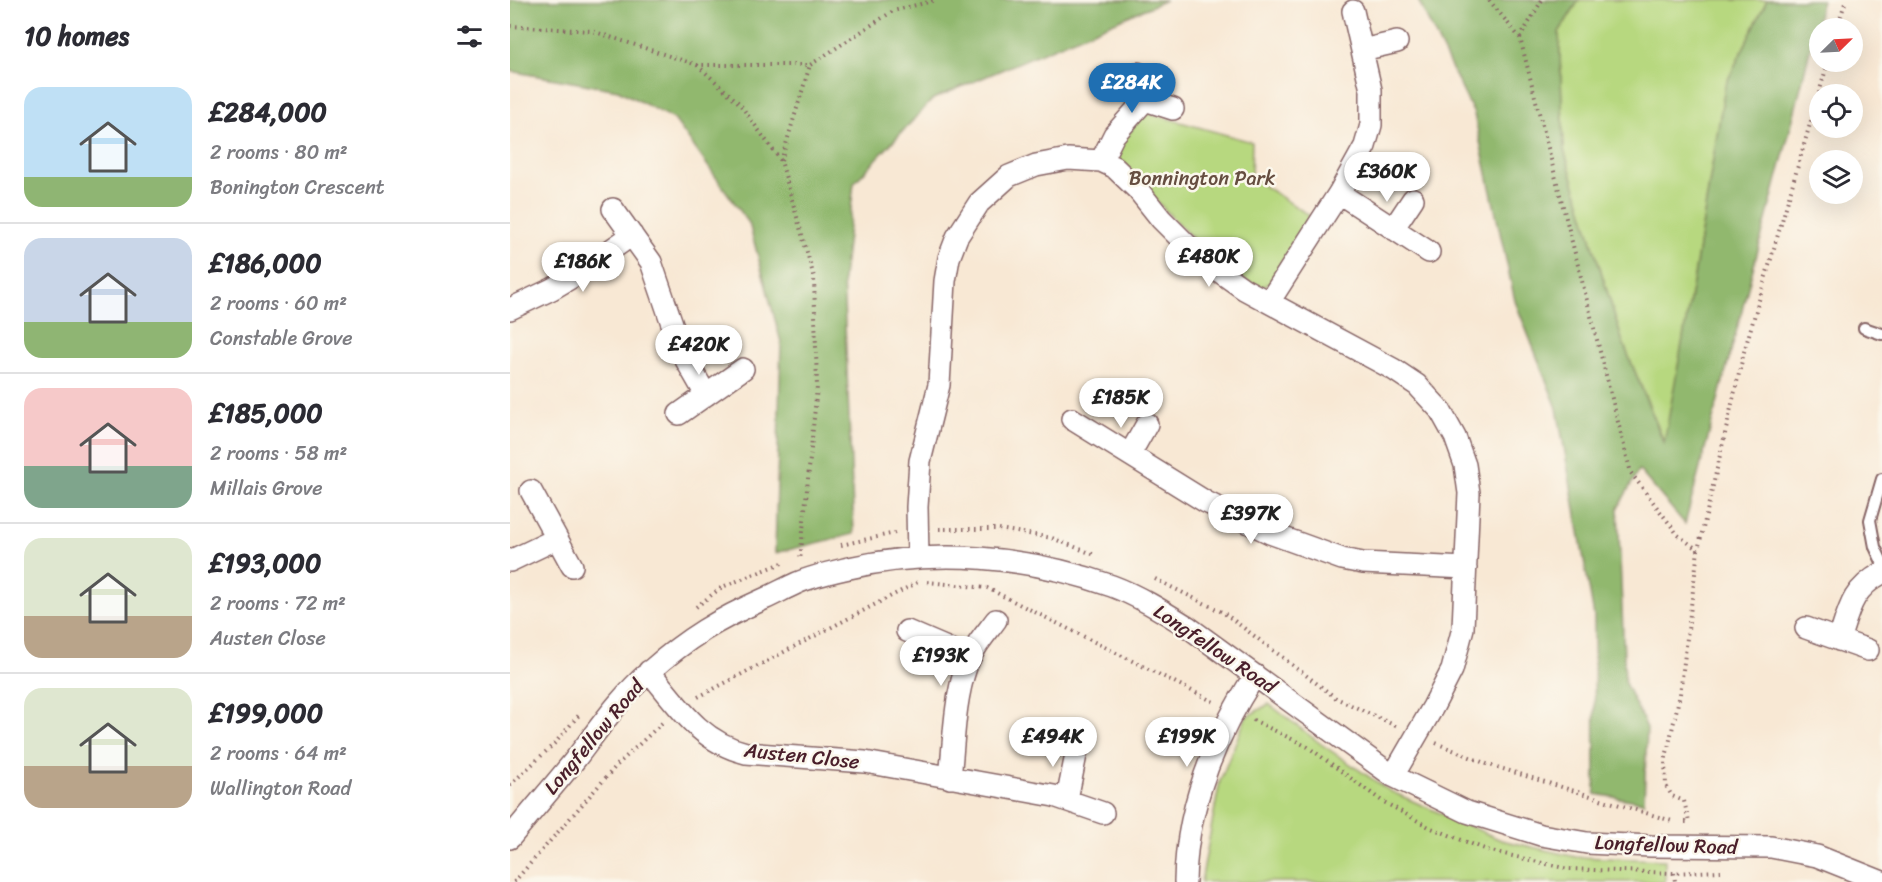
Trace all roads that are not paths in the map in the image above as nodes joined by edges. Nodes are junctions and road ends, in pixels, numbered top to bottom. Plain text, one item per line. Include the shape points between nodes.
1 (1353, 11) dead end
2 (1397, 42) dead end
3 (1362, 50) junction
4 (1138, 73) dead end
5 (1145, 99) junction
6 (1173, 109) dead end
7 (1101, 161) junction
8 (1339, 193) junction
9 (1413, 200) dead end
10 (613, 209) dead end
11 (1393, 229) junction
12 (632, 235) junction
13 (1429, 252) dead end
14 (1269, 302) junction
15 (510, 309) edge
16 (1864, 328) dead end
17 (1882, 334) edge
18 (743, 369) dead end
19 (706, 394) junction
20 (679, 414) dead end
21 (1072, 419) dead end
22 (1146, 424) dead end
23 (1130, 454) junction
24 (1882, 478) edge
25 (531, 491) dead end
26 (556, 539) junction
27 (918, 557) junction
28 (510, 561) edge
29 (1882, 562) edge
30 (572, 566) dead end
31 (1466, 567) junction
32 (1882, 573) edge
33 (996, 620) dead end
34 (1806, 628) dead end
35 (907, 631) dead end
36 (1839, 639) junction
37 (1868, 650) dead end
38 (970, 658) junction
39 (650, 671) junction
40 (1255, 675) junction
41 (1078, 744) dead end
42 (1394, 776) junction
43 (950, 778) junction
44 (1067, 800) junction
45 (1103, 813) dead end
46 (512, 830) edge
47 (1185, 882) edge
48 (1882, 882) edge

1 - 3 street
2 - 3 street
3 - 8 street via 1371,90 1371,124 1365,146
4 - 5 street
5 - 6 street
5 - 7 street via 1114,135
7 - 14 street via 1130,182 1200,257
7 - 27 street via 1068,159 1036,165 1010,176 979,203 957,237 945,281 939,385 920,461
8 - 11 street
8 - 14 street
9 - 11 street
10 - 12 street
11 - 13 street
12 - 15 street via 574,276
12 - 19 street via 655,271 682,353
14 - 31 street via 1393,369 1418,386 1440,411 1465,465 1469,493
16 - 17 lane
18 - 19 street
19 - 20 street
21 - 23 street
22 - 23 street
23 - 31 street via 1206,502 1342,559
24 - 29 lane via 1870,520
25 - 26 street
26 - 28 street
26 - 30 street
27 - 39 street, Longfellow Road via 873,563 798,582 693,635
27 - 40 street, Longfellow Road via 1022,562 1114,587 1188,627
31 - 42 street via 1463,628 1452,670
32 - 36 street via 1859,590
33 - 38 street
34 - 36 street
35 - 38 street
36 - 37 street
38 - 43 street via 961,686
39 - 43 street, Austen Close via 707,737 729,749 864,762
39 - 46 street, Longfellow Road via 627,692 572,763
40 - 42 street, Longfellow Road
40 - 47 street via 1232,711 1210,759 1189,828
41 - 44 street
42 - 48 street, Longfellow Road via 1467,812 1541,836 1587,843 1771,847 1817,856
43 - 44 street, Austen Close
44 - 45 street, Austen Close

